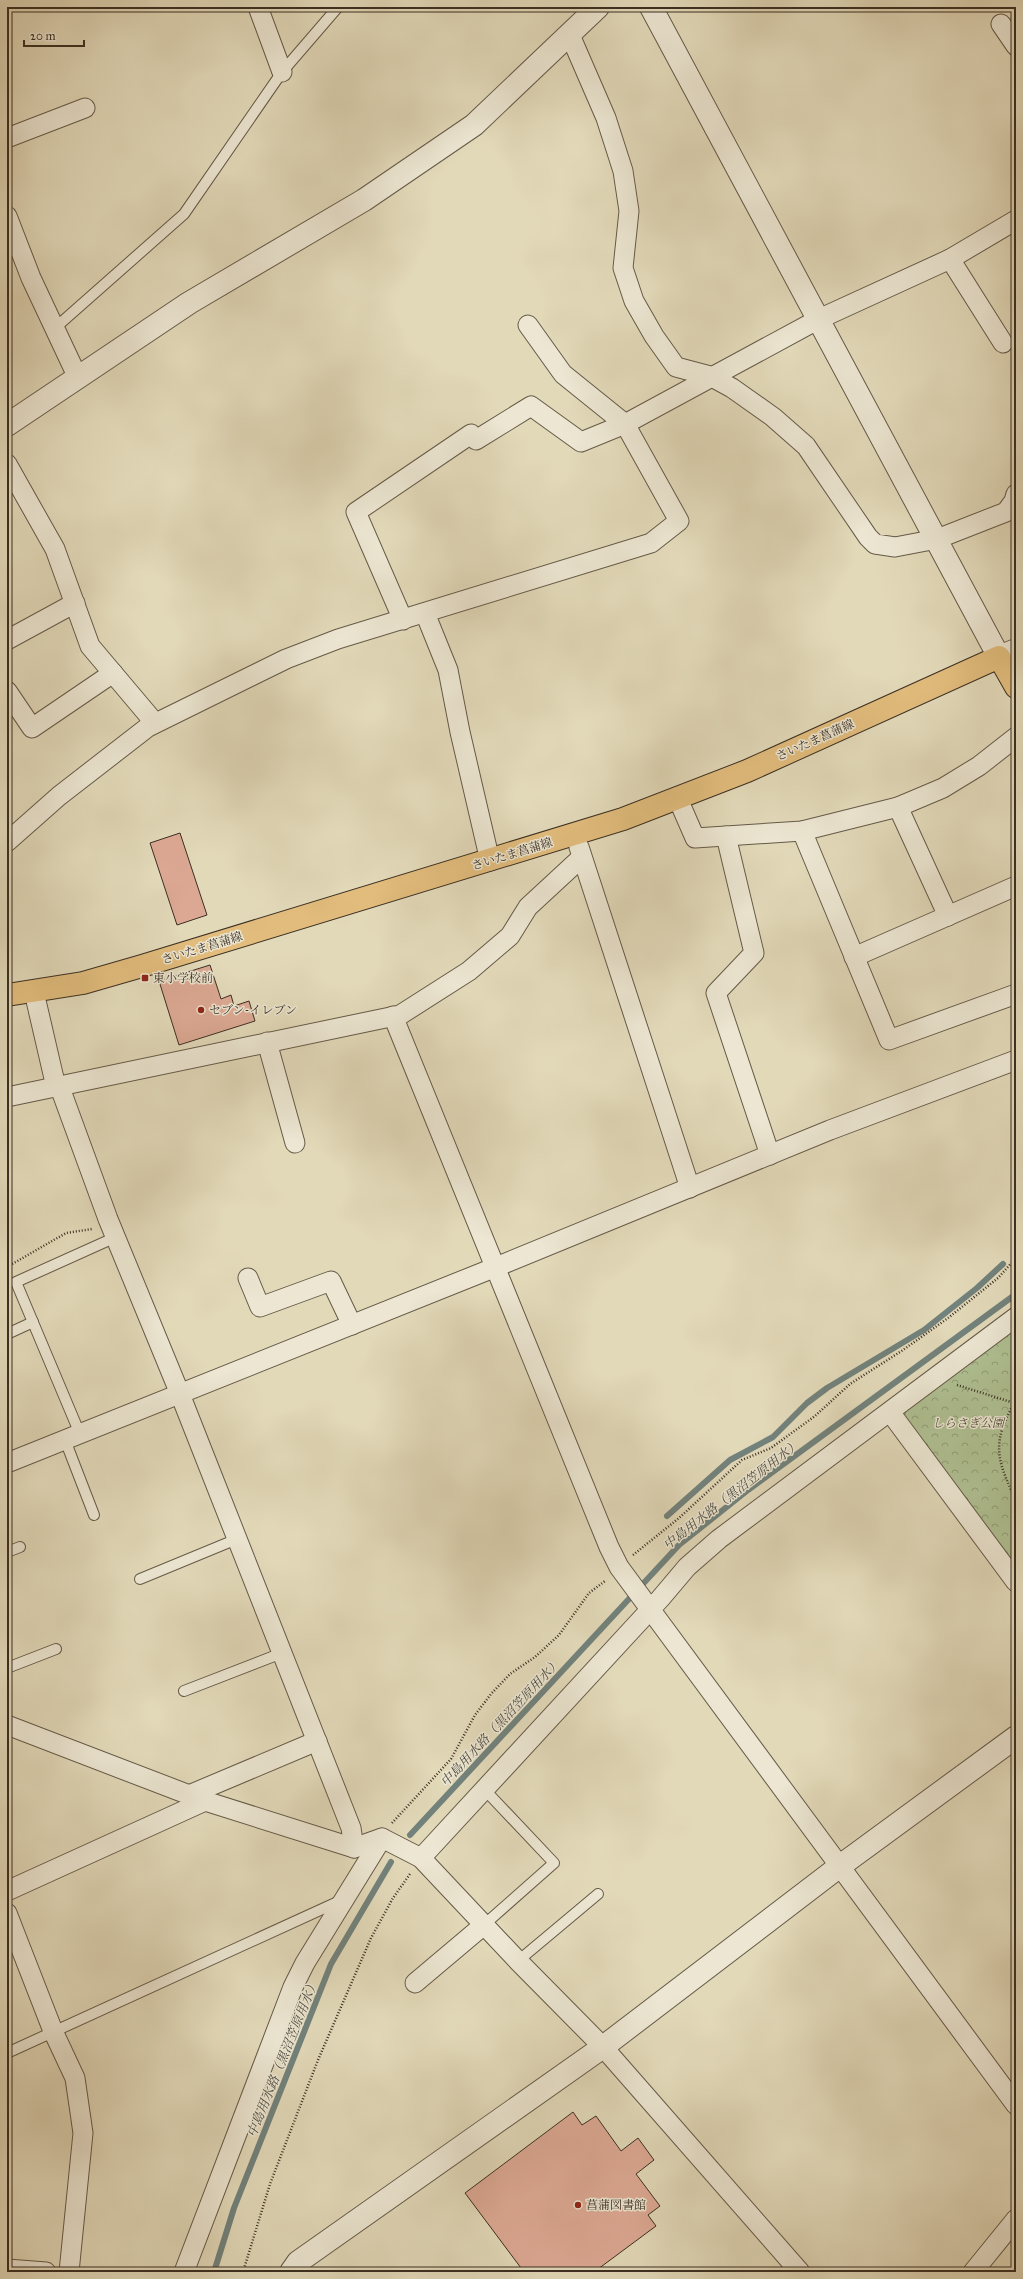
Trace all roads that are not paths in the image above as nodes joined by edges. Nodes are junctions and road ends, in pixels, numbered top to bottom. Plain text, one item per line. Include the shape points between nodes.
1 (258, 7) edge
2 (338, 7) edge
3 (598, 7) edge
4 (651, 7) edge
5 (1001, 24) dead end
6 (570, 35) junction
7 (1016, 46) edge
8 (282, 72) junction
9 (85, 108) dead end
10 (7, 138) edge
11 (7, 216) edge
12 (1016, 220) edge
13 (950, 259) junction
14 (818, 319) junction
15 (528, 324) dead end
16 (55, 328) junction
17 (1003, 343) dead end
18 (710, 376) junction
19 (78, 378) junction
20 (625, 424) junction
21 (7, 425) edge
22 (7, 464) edge
23 (1015, 499) edge
24 (937, 539) junction
25 (75, 603) junction
26 (425, 613) junction
27 (402, 620) junction
28 (7, 640) edge
29 (1008, 654) edge
30 (113, 673) junction
31 (1016, 687) edge
32 (7, 691) edge
33 (156, 723) junction
34 (1016, 736) edge
35 (678, 799) junction
36 (898, 807) junction
37 (802, 831) junction
38 (576, 834) junction
39 (726, 836) junction
40 (7, 842) edge
41 (581, 858) junction
42 (490, 861) junction
43 (1016, 886) edge
44 (948, 916) junction
45 (854, 957) junction
46 (34, 992) junction
47 (1016, 994) edge
48 (7, 995) edge
49 (393, 1016) junction
50 (267, 1042) junction
51 (1016, 1060) edge
52 (58, 1086) junction
53 (7, 1097) edge
54 (295, 1143) dead end
55 (770, 1155) junction
56 (690, 1188) junction
57 (114, 1238) junction
58 (496, 1267) junction
59 (248, 1278) dead end
60 (1016, 1317) edge
61 (33, 1322) junction
62 (352, 1325) junction
63 (7, 1334) edge
64 (180, 1394) junction
65 (890, 1412) junction
66 (72, 1437) junction
67 (7, 1463) edge
68 (94, 1515) dead end
69 (237, 1539) junction
70 (20, 1547) dead end
71 (7, 1552) edge
72 (140, 1579) dead end
73 (1016, 1582) edge
74 (647, 1606) junction
75 (56, 1649) dead end
76 (282, 1653) junction
77 (7, 1668) edge
78 (184, 1691) dead end
79 (7, 1725) edge
80 (1016, 1737) edge
81 (317, 1741) junction
82 (485, 1790) junction
83 (197, 1798) junction
84 (385, 1840) junction
85 (354, 1848) junction
86 (417, 1856) junction
87 (840, 1866) junction
88 (7, 1891) edge
89 (598, 1894) dead end
90 (347, 1897) junction
91 (7, 1913) edge
92 (485, 1924) junction
93 (518, 1961) junction
94 (415, 1983) dead end
95 (53, 2031) junction
96 (603, 2047) junction
97 (7, 2053) edge
98 (1016, 2105) edge
99 (1016, 2218) edge
100 (7, 2269) edge
101 (46, 2272) edge
102 (69, 2272) edge
103 (184, 2272) edge
104 (291, 2272) edge
105 (800, 2272) edge
106 (973, 2272) edge

1 - 8 street
2 - 8 lane
3 - 6 street
4 - 14 street
5 - 7 street
6 - 18 street via 606,118 623,171 629,211 623,268 634,301 676,367
6 - 19 street via 474,125 364,200 189,303
8 - 16 lane via 184,214
9 - 10 street
11 - 16 street via 31,278
12 - 13 street
13 - 14 street
13 - 17 street
14 - 18 street
14 - 24 street
15 - 20 street via 563,374
16 - 19 street
18 - 20 street
18 - 24 street via 773,417 806,446 875,544 895,547
19 - 21 street
20 - 26 street via 679,521 651,543
20 - 27 street via 581,442 531,406 476,440 470,434 356,512
22 - 25 street via 55,549
23 - 24 street via 1006,512
24 - 29 street
25 - 28 street
25 - 30 street via 90,646
26 - 27 street
26 - 42 street via 448,670
27 - 33 street via 338,639 286,659
29 - 31 main road
29 - 35 main road, さいたま菖蒲線 via 747,771
30 - 32 street via 32,728
30 - 33 street
33 - 40 street via 59,796
34 - 36 street via 979,766 955,781
35 - 38 main road, さいたま菖蒲線
35 - 39 street via 696,838
36 - 37 street
36 - 44 street
37 - 39 street
37 - 45 street
38 - 41 street
38 - 42 main road, さいたま菖蒲線
39 - 55 street via 754,953 716,993
41 - 49 street via 528,907 510,936 469,971 400,1015
41 - 56 street
42 - 46 main road, さいたま菖蒲線 via 83,983
43 - 44 street
44 - 45 street
45 - 47 street via 889,1040
46 - 48 main road, さいたま菖蒲線
46 - 52 street
49 - 50 street
49 - 58 street
50 - 52 street
50 - 54 street
51 - 55 street
52 - 53 street
52 - 57 street
55 - 56 street
56 - 58 street
57 - 61 lane via 16,1282
57 - 64 street
58 - 62 street
58 - 74 street via 609,1547 627,1579
59 - 62 street via 260,1307 331,1281
60 - 65 street
61 - 63 lane
61 - 66 lane
62 - 64 street
64 - 66 street
64 - 69 street
65 - 73 street
65 - 74 street via 719,1539
66 - 67 street
66 - 68 lane
69 - 72 lane
69 - 76 street
70 - 71 lane
74 - 82 street
74 - 87 street
75 - 77 lane
76 - 78 lane
76 - 81 street
79 - 83 street
80 - 87 street
81 - 83 street
81 - 85 street via 351,1828
82 - 86 street
82 - 92 lane via 554,1863
83 - 85 street
83 - 88 street
84 - 85 street
84 - 86 street
84 - 90 street
86 - 92 street
87 - 96 street
87 - 98 street
89 - 93 lane
90 - 95 lane
90 - 103 street via 305,1963 285,2007
91 - 95 street
92 - 93 street
92 - 94 street
93 - 96 street
95 - 97 lane
95 - 102 street via 75,2078 83,2133
96 - 104 street via 298,2262
96 - 105 street
99 - 106 street
100 - 101 street

